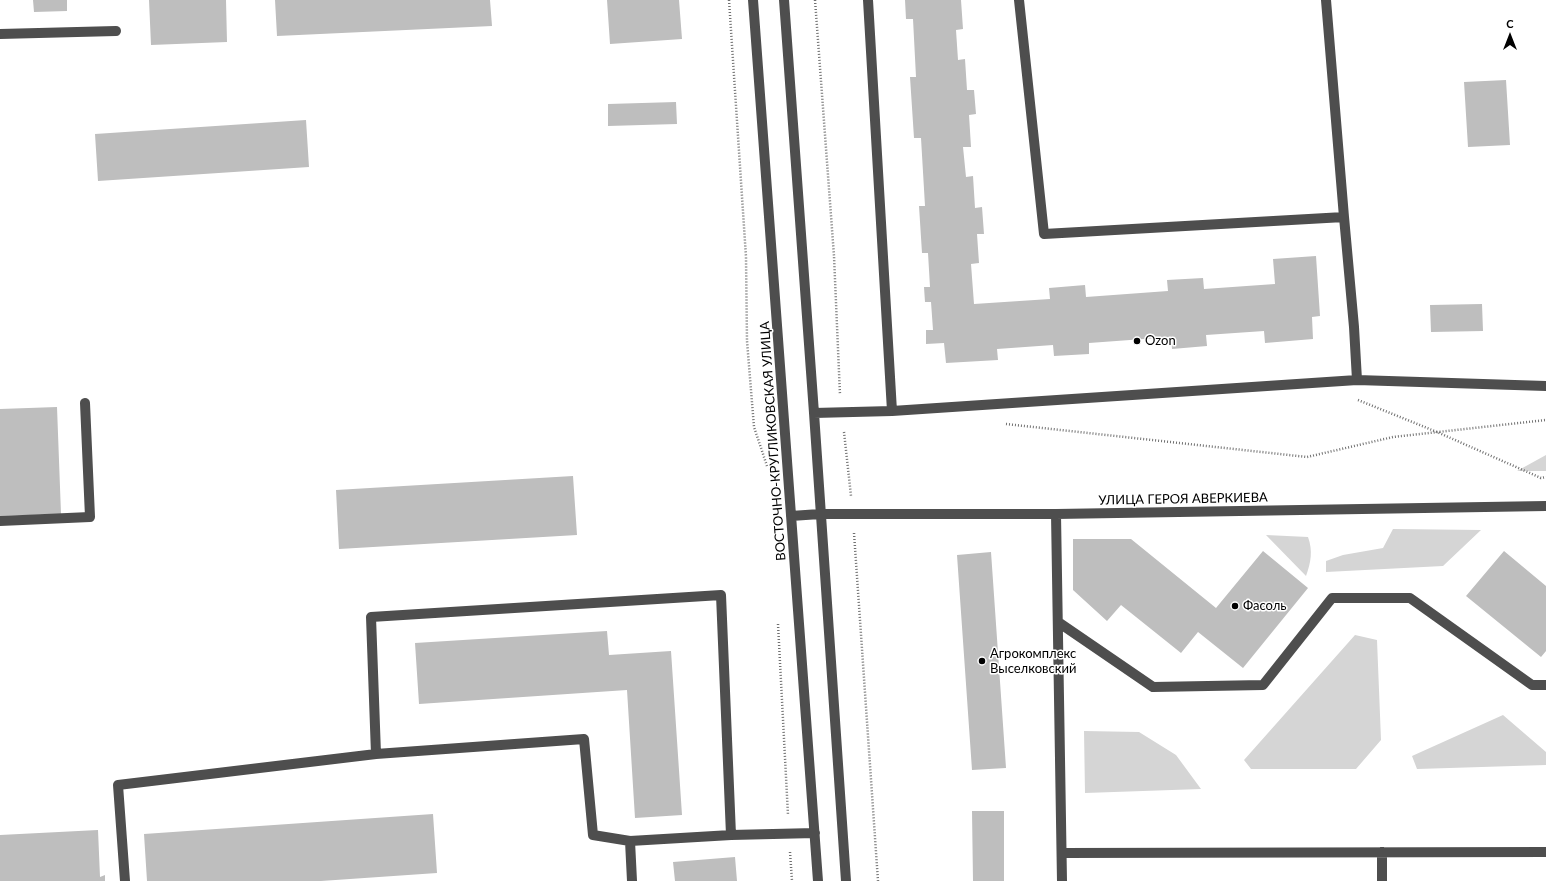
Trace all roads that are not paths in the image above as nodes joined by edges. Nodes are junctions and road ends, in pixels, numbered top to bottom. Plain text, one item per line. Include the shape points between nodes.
1 (753, 0) edge
2 (784, 0) edge
3 (868, 0) edge
4 (1019, 0) edge
5 (1326, 0) edge
6 (116, 31) dead end
7 (0, 34) edge
8 (1344, 217) junction
9 (1357, 380) junction
10 (1546, 386) edge
11 (85, 403) dead end
12 (892, 411) junction
13 (814, 413) junction
14 (1546, 506) edge
15 (820, 514) junction
16 (1056, 514) junction
17 (791, 516) junction
18 (0, 521) edge
19 (1058, 622) junction
20 (1546, 685) edge
21 (376, 754) junction
22 (815, 833) junction
23 (731, 835) junction
24 (630, 842) junction
25 (1062, 852) junction
26 (1382, 852) junction
27 (1546, 852) edge
28 (125, 881) edge
29 (632, 881) edge
30 (818, 881) edge
31 (846, 881) edge
32 (1062, 881) edge
33 (1382, 881) edge

1 - 17 street, ВОСТОЧНО-КРУГЛИКОВСКАЯ УЛИЦА
2 - 13 street
3 - 12 street
4 - 8 street via 1044,234
5 - 8 street
6 - 7 street
8 - 9 street
9 - 10 street
9 - 12 street
11 - 18 street via 90,517
12 - 13 street
13 - 15 street
14 - 16 street, УЛИЦА ГЕРОЯ АВЕРКИЕВА
15 - 16 street, УЛИЦА ГЕРОЯ АВЕРКИЕВА
15 - 17 street, УЛИЦА ГЕРОЯ АВЕРКИЕВА
15 - 31 street
16 - 19 street
17 - 22 street, ВОСТОЧНО-КРУГЛИКОВСКАЯ УЛИЦА
19 - 20 street via 1153,687 1263,685 1332,598 1410,598 1532,685
19 - 25 street
21 - 23 street via 371,617 721,595
21 - 24 street via 584,738 593,835
21 - 28 street via 118,785
22 - 23 street
22 - 30 street, ВОСТОЧНО-КРУГЛИКОВСКАЯ УЛИЦА
23 - 24 street
24 - 29 street
25 - 26 street
25 - 32 street
26 - 27 street
26 - 33 street

